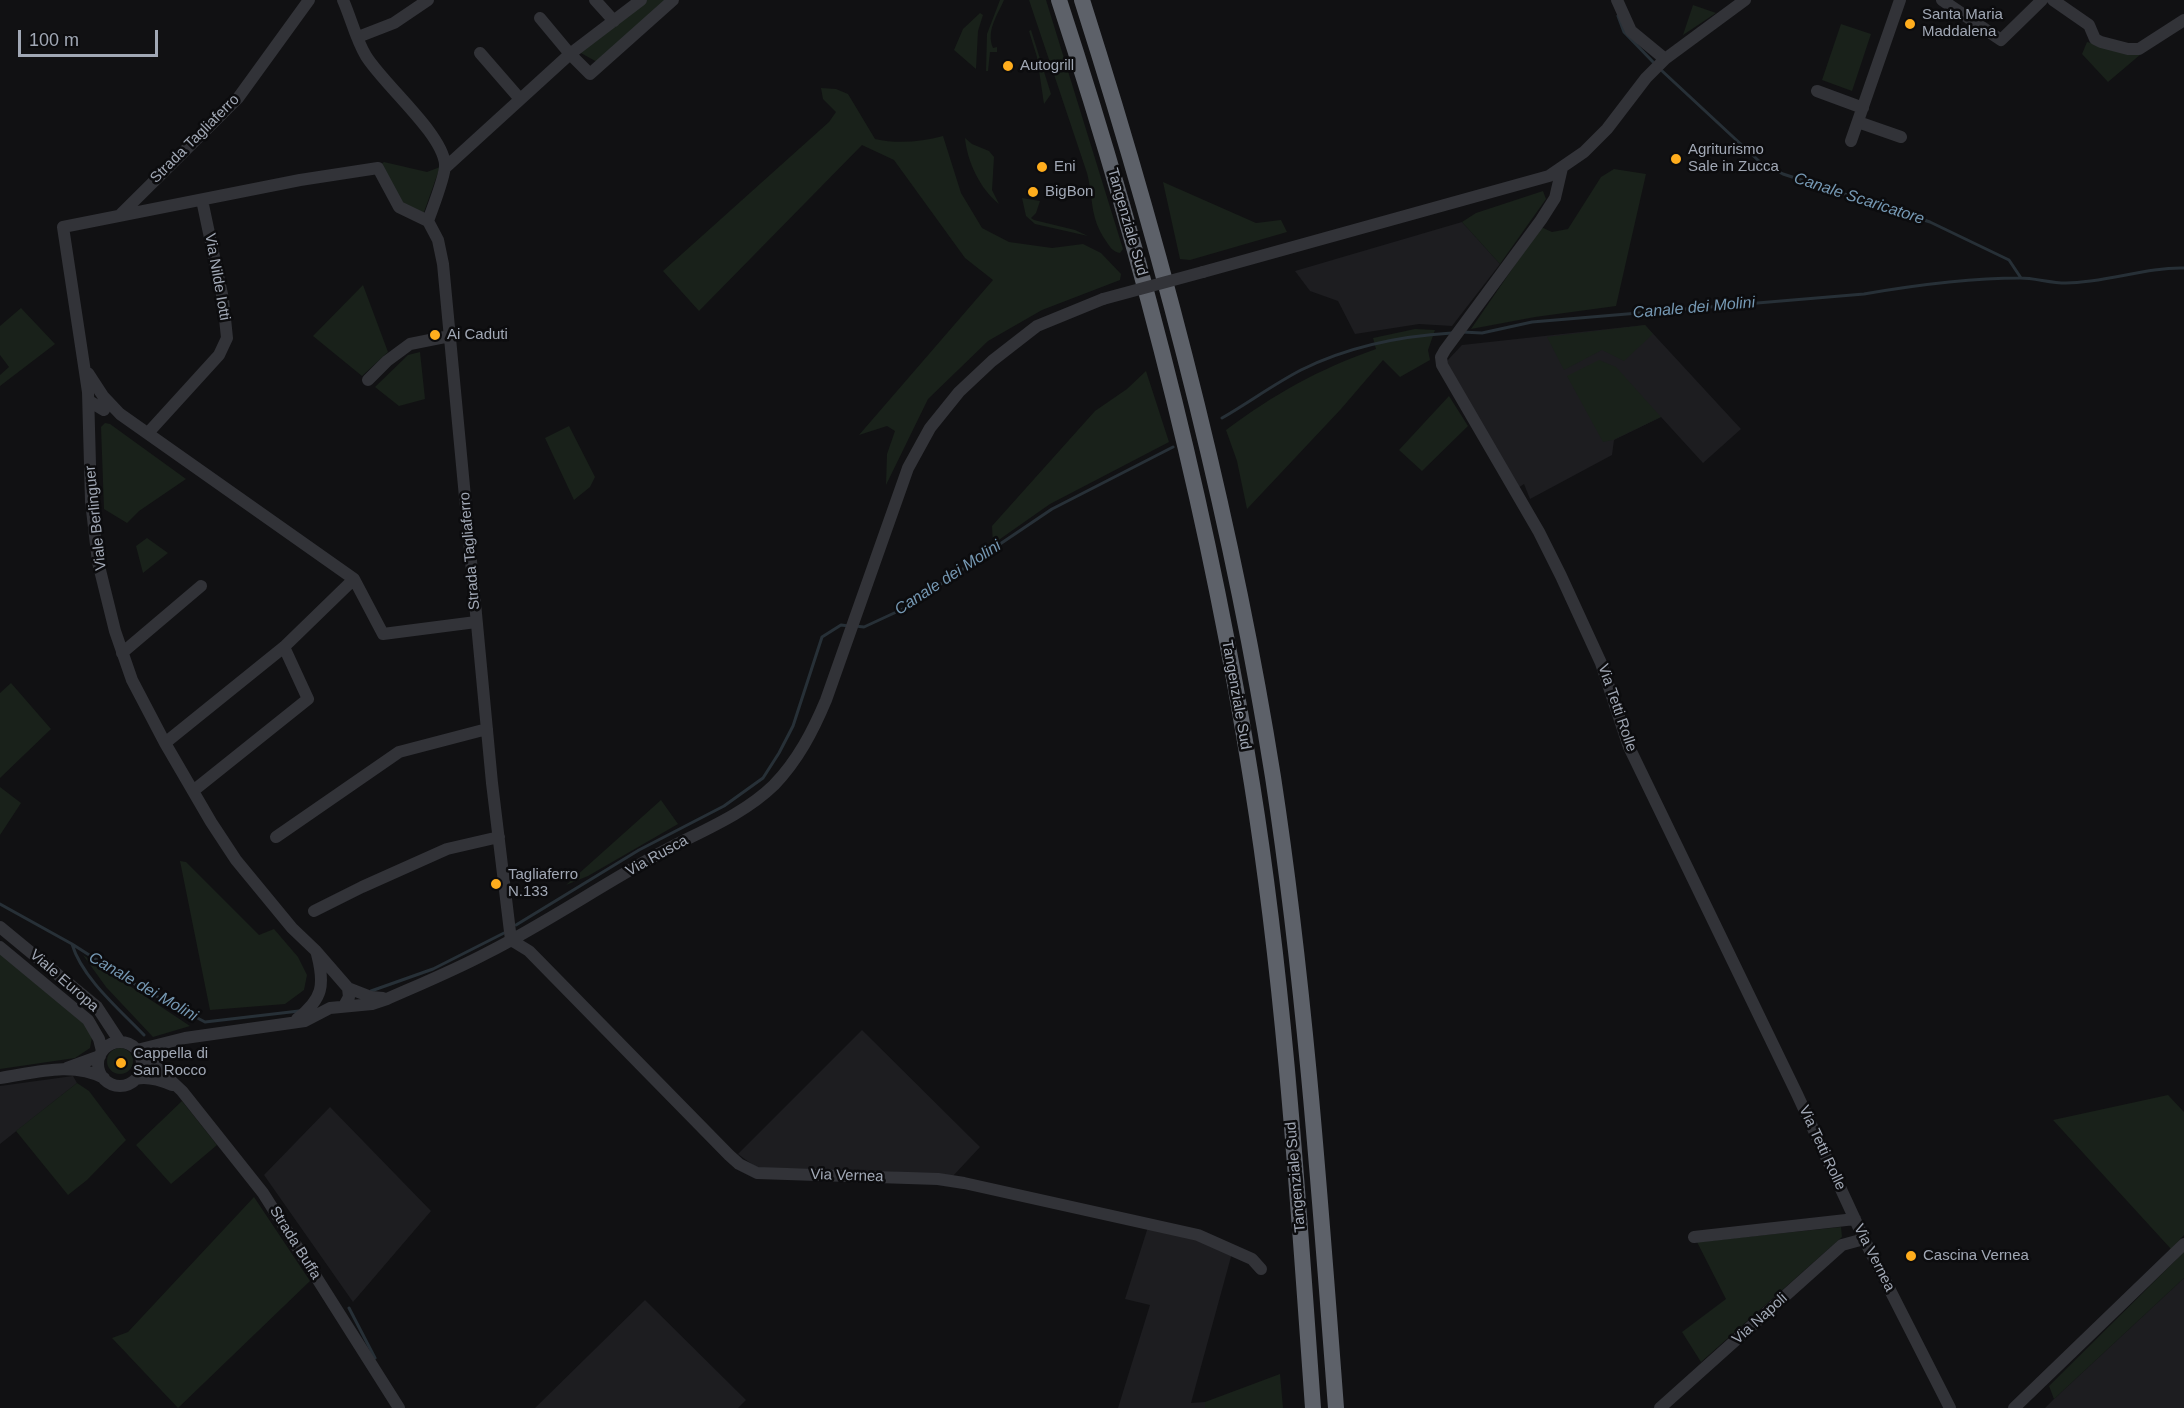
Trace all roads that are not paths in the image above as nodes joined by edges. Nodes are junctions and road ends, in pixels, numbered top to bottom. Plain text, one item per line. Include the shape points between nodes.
1 (309, 0) edge
2 (343, 0) edge
3 (428, 0) edge
4 (595, 0) edge
5 (641, 0) edge
6 (673, 0) edge
7 (1059, 0) edge
8 (1082, 0) edge
9 (1617, 0) edge
10 (1745, 0) edge
11 (1900, 0) edge
12 (1942, 0) edge
13 (2042, 0) edge
14 (2053, 0) edge
15 (540, 18) dead end
16 (2184, 20) edge
17 (614, 21) junction
18 (358, 37) junction
19 (480, 53) dead end
20 (570, 54) junction
21 (1663, 61) junction
22 (1817, 91) dead end
23 (520, 99) junction
24 (1863, 108) junction
25 (1858, 122) junction
26 (1901, 137) dead end
27 (1851, 141) dead end
28 (446, 166) junction
29 (1562, 168) junction
30 (202, 200) junction
31 (119, 216) junction
32 (428, 221) junction
33 (450, 336) junction
34 (84, 363) junction
35 (368, 380) dead end
36 (103, 396) junction
37 (88, 397) junction
38 (104, 410) junction
39 (120, 414) junction
40 (89, 416) junction
41 (148, 434) junction
42 (354, 579) junction
43 (201, 586) dead end
44 (476, 622) junction
45 (284, 647) junction
46 (122, 653) junction
47 (487, 729) junction
48 (165, 743) junction
49 (193, 791) junction
50 (276, 837) dead end
51 (499, 837) junction
52 (314, 911) dead end
53 (0, 927) edge
54 (511, 940) junction
55 (0, 947) edge
56 (315, 950) junction
57 (346, 986) junction
58 (321, 991) junction
59 (387, 999) junction
60 (344, 1006) junction
61 (330, 1008) junction
62 (294, 1021) junction
63 (120, 1042) junction
64 (101, 1053) junction
65 (139, 1055) junction
66 (66, 1069) junction
67 (0, 1078) edge
68 (104, 1078) junction
69 (136, 1079) junction
70 (178, 1088) junction
71 (1855, 1219) junction
72 (1694, 1238) dead end
73 (1864, 1239) junction
74 (2184, 1244) edge
75 (1261, 1269) dead end
76 (399, 1408) edge
77 (1313, 1408) edge
78 (1336, 1408) edge
79 (1660, 1408) edge
80 (1950, 1408) edge
81 (2014, 1408) edge

1 - 31 street, Strada Tagliaferro via 238,98
2 - 18 street
3 - 18 street via 394,23
4 - 17 street
5 - 17 street
6 - 20 street via 590,74
7 - 77 highway, Tangenziale Sud via 1119,191 1158,337 1187,452 1233,674 1274,945
8 - 78 highway, Tangenziale Sud via 1169,291 1227,530 1253,667 1272,776 1309,1060
9 - 21 street via 1631,31
10 - 21 street, Via Rusca
11 - 24 street
12 - 13 street via 2001,40
14 - 16 street via 2089,25 2096,39 2128,49 2139,50
15 - 20 street
17 - 20 street
18 - 28 street via 376,71 443,153
19 - 23 street
20 - 23 street
21 - 29 street, Via Rusca via 1607,129
22 - 24 street
23 - 28 street
24 - 25 street
25 - 26 street
25 - 27 street
28 - 32 street
29 - 54 street, Via Rusca, bridge via 1537,180 1103,298 1036,327 967,384 930,428 908,468 813,732 796,759 747,806
29 - 71 street, Via Tetti Rolle via 1555,198 1450,343 1441,357 1442,365 1539,532 1570,594 1601,663 1629,747
30 - 31 street
30 - 32 street via 378,168 399,207
30 - 41 street, Via Nilde Iotti via 223,299 227,338 219,355
31 - 34 street via 63,227
32 - 33 street, Strada Tagliaferro via 438,240 443,264
33 - 35 street via 410,344
33 - 44 street, Strada Tagliaferro
34 - 36 street
34 - 37 street
36 - 37 street
36 - 39 street
37 - 38 street
37 - 40 street, Viale Berlinguer
38 - 39 street
38 - 40 street
39 - 41 street
40 - 46 street, Viale Berlinguer via 91,501 98,562
41 - 42 street
42 - 44 street, Strada Tagliaferro via 383,634
42 - 45 street
43 - 46 street
44 - 47 street, Strada Tagliaferro
45 - 48 street
45 - 49 street via 308,699
46 - 48 street, Viale Berlinguer
47 - 50 street via 399,752
47 - 51 street, Strada Tagliaferro
48 - 49 street, Viale Berlinguer
49 - 56 street, Viale Berlinguer via 236,860
51 - 52 street via 447,849
51 - 54 street, Strada Tagliaferro
53 - 63 street, Viale Europa via 97,1007
54 - 59 street, Via Rusca
54 - 75 street, Via Vernea via 529,951 728,1155 749,1170 964,1183 1198,1235 1237,1250
55 - 64 street, Viale Europa via 88,1020 99,1039
56 - 57 street, Viale Berlinguer
56 - 58 street via 323,976
57 - 58 street via 331,979
57 - 59 street
57 - 60 street via 349,997
58 - 61 street via 323,1003
58 - 62 street
59 - 60 street, Via Rusca
60 - 61 street
61 - 62 street via 305,1021
62 - 65 street via 185,1038
63 - 64 street
63 - 65 street via 132,1045
64 - 66 street
64 - 68 street via 99,1067
65 - 69 street via 142,1067
65 - 70 street, Strada Buffa via 150,1060
66 - 67 street
66 - 68 street via 89,1070
68 - 69 street via 116,1085
69 - 70 street via 160,1080
70 - 76 street, Strada Buffa via 263,1193
71 - 72 street, Via Vernea
71 - 73 street, Via Vernea
73 - 79 street, Via Napoli via 1842,1245
73 - 80 street, Via Vernea
74 - 81 street

